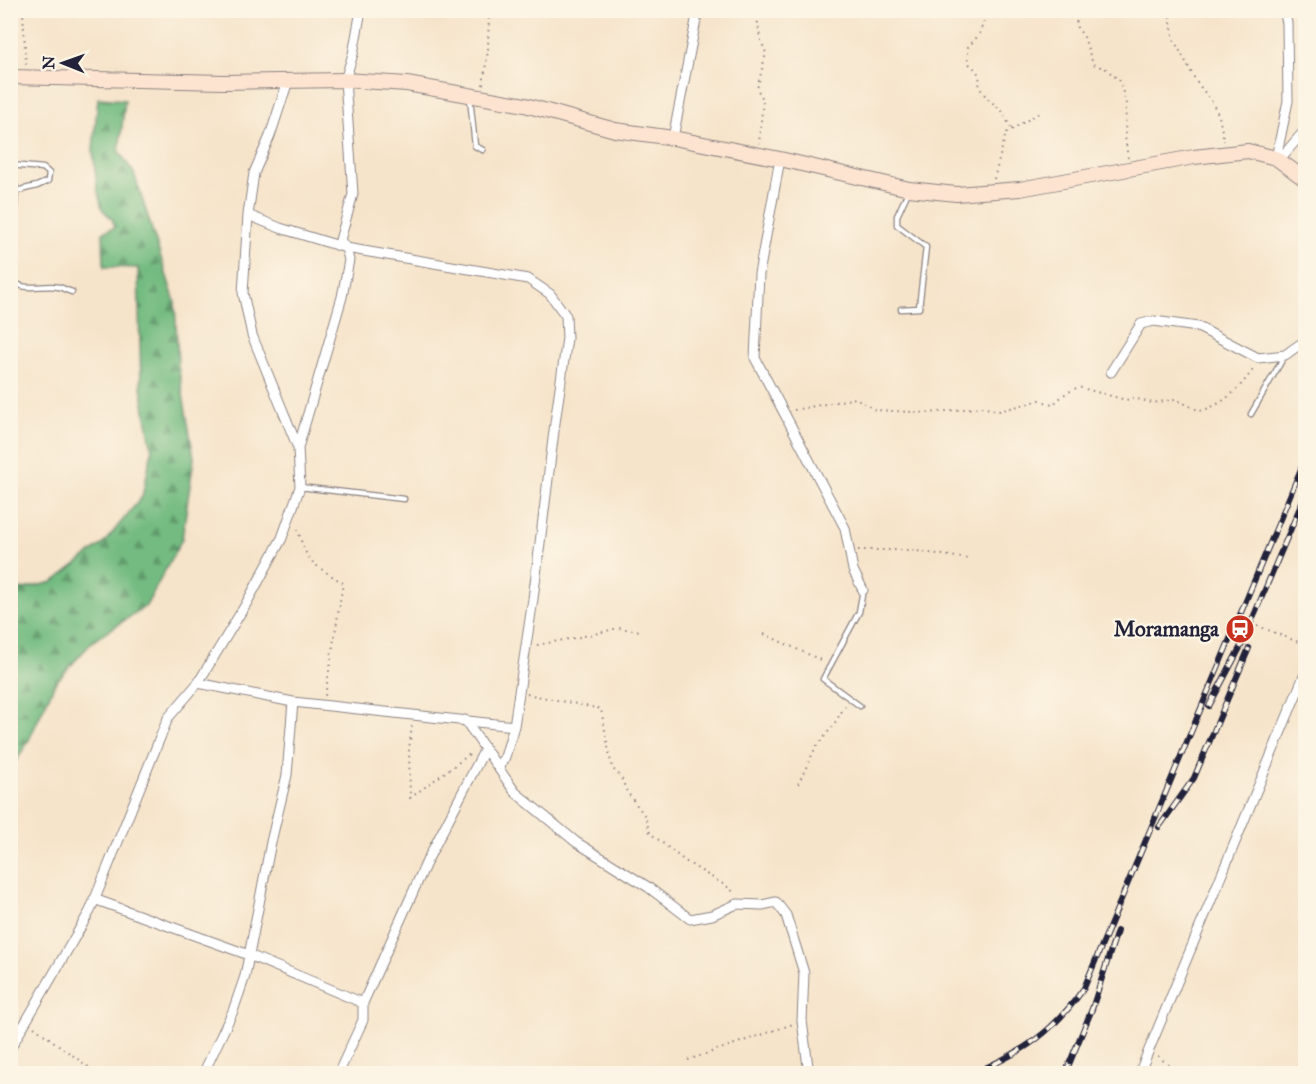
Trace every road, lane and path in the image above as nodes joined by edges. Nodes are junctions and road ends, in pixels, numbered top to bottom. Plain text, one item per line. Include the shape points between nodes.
1 (25, 10) edge
2 (361, 10) edge
3 (489, 10) edge
4 (698, 10) edge
5 (756, 10) edge
6 (988, 10) edge
7 (1169, 10) edge
8 (1284, 10) edge
9 (1077, 15) dead end
10 (10, 77) edge
11 (27, 78) junction
12 (345, 80) junction
13 (288, 81) junction
14 (476, 96) junction
15 (1039, 113) dead end
16 (1305, 129) edge
17 (1012, 130) junction
18 (673, 138) junction
19 (483, 150) dead end
20 (1226, 153) junction
21 (757, 155) junction
22 (780, 159) junction
23 (1278, 159) junction
24 (11, 165) edge
25 (1130, 169) junction
26 (1305, 180) edge
27 (909, 189) junction
28 (16, 191) junction
29 (991, 191) junction
30 (248, 215) junction
31 (10, 230) edge
32 (346, 248) junction
33 (10, 276) edge
34 (72, 292) dead end
35 (901, 309) dead end
36 (1305, 340) edge
37 (1285, 355) junction
38 (1262, 358) junction
39 (1111, 372) dead end
40 (783, 411) junction
41 (1251, 414) dead end
42 (298, 448) junction
43 (300, 487) junction
44 (404, 499) dead end
45 (293, 508) junction
46 (849, 550) junction
47 (970, 559) dead end
48 (863, 591) joint
49 (1244, 624) dead end
50 (641, 631) dead end
51 (764, 634) dead end
52 (1303, 644) dead end
53 (526, 647) junction
54 (831, 665) junction
55 (1305, 671) edge
56 (198, 683) junction
57 (519, 692) junction
58 (849, 698) junction
59 (293, 702) junction
60 (324, 705) junction
61 (860, 706) dead end
62 (413, 715) junction
63 (465, 720) junction
64 (514, 726) junction
65 (483, 747) junction
66 (498, 768) junction
67 (798, 784) dead end
68 (94, 899) junction
69 (737, 904) junction
70 (249, 955) junction
71 (363, 1003) junction
72 (10, 1009) edge
73 (802, 1021) junction
74 (26, 1022) junction
75 (1149, 1048) junction
76 (10, 1049) edge
77 (688, 1060) dead end
78 (98, 1074) edge
79 (203, 1074) edge
80 (338, 1074) edge
81 (809, 1074) edge
82 (1138, 1074) edge
83 (1179, 1074) edge

1 - 11 path
2 - 12 street
3 - 14 path via 488,50
4 - 18 street
5 - 21 path via 766,53 757,90 764,99
6 - 17 path via 979,35 968,47 969,63 980,77 979,87 1002,111
7 - 20 path via 1174,40 1219,116
8 - 23 street via 1288,101
9 - 25 path via 1076,26 1093,64 1120,81 1126,104 1125,137
10 - 11 main road
11 - 13 main road
12 - 13 main road
12 - 14 main road via 408,84
12 - 32 street via 353,194 340,240
13 - 30 street via 254,173
14 - 18 main road via 615,130
14 - 19 lane via 475,146
15 - 17 path
16 - 23 street
17 - 29 path via 1006,133
18 - 21 main road
20 - 23 main road via 1248,151
20 - 25 main road
21 - 22 main road
22 - 27 main road
22 - 40 street via 759,274 755,357
23 - 26 main road
24 - 28 lane
24 - 28 lane via 43,168 49,173 48,182
25 - 29 main road
27 - 29 main road via 957,194
27 - 35 lane via 897,225 926,247 919,309
28 - 31 lane
30 - 32 street
30 - 42 street via 243,293 252,335
32 - 42 street via 349,260 342,297
32 - 53 street via 528,279 550,294 566,316 567,338
33 - 34 lane via 24,287 58,286
36 - 37 street
37 - 38 street
37 - 41 lane
38 - 39 street via 1198,327 1154,321 1141,324
38 - 40 path via 1227,399 1200,411 1174,399 1154,403 1126,400 1078,387 1052,405 1040,400 1000,411 981,407 930,413 875,410 856,398
40 - 46 street via 845,528
42 - 43 street
43 - 44 lane
43 - 45 street
45 - 56 street via 282,538
45 - 60 path via 307,557 343,583
46 - 47 path via 910,550
46 - 48 street
48 - 54 lane via 859,612
49 - 52 path via 1243,627 1258,626
50 - 53 path via 618,627
51 - 54 path
53 - 57 street
54 - 58 lane via 823,679
55 - 75 street
56 - 59 street
56 - 68 street via 168,718
57 - 64 street
57 - 69 path via 601,710 612,768 645,816 650,833 685,861 731,889
58 - 61 lane
58 - 67 path via 816,747
59 - 60 street
59 - 70 street via 287,775
60 - 62 street
62 - 63 street
62 - 65 path via 409,749 411,798
63 - 64 street
63 - 65 street
64 - 66 street
65 - 66 street
65 - 71 street
66 - 69 street via 515,792 576,842 648,887 690,919
68 - 70 street
68 - 74 street
69 - 73 street via 776,902 786,915 804,973
70 - 71 street
70 - 79 street via 233,1011
71 - 80 street via 363,1020
72 - 74 path
73 - 77 path
73 - 81 street
74 - 76 street
74 - 78 path
75 - 82 street
75 - 83 path

